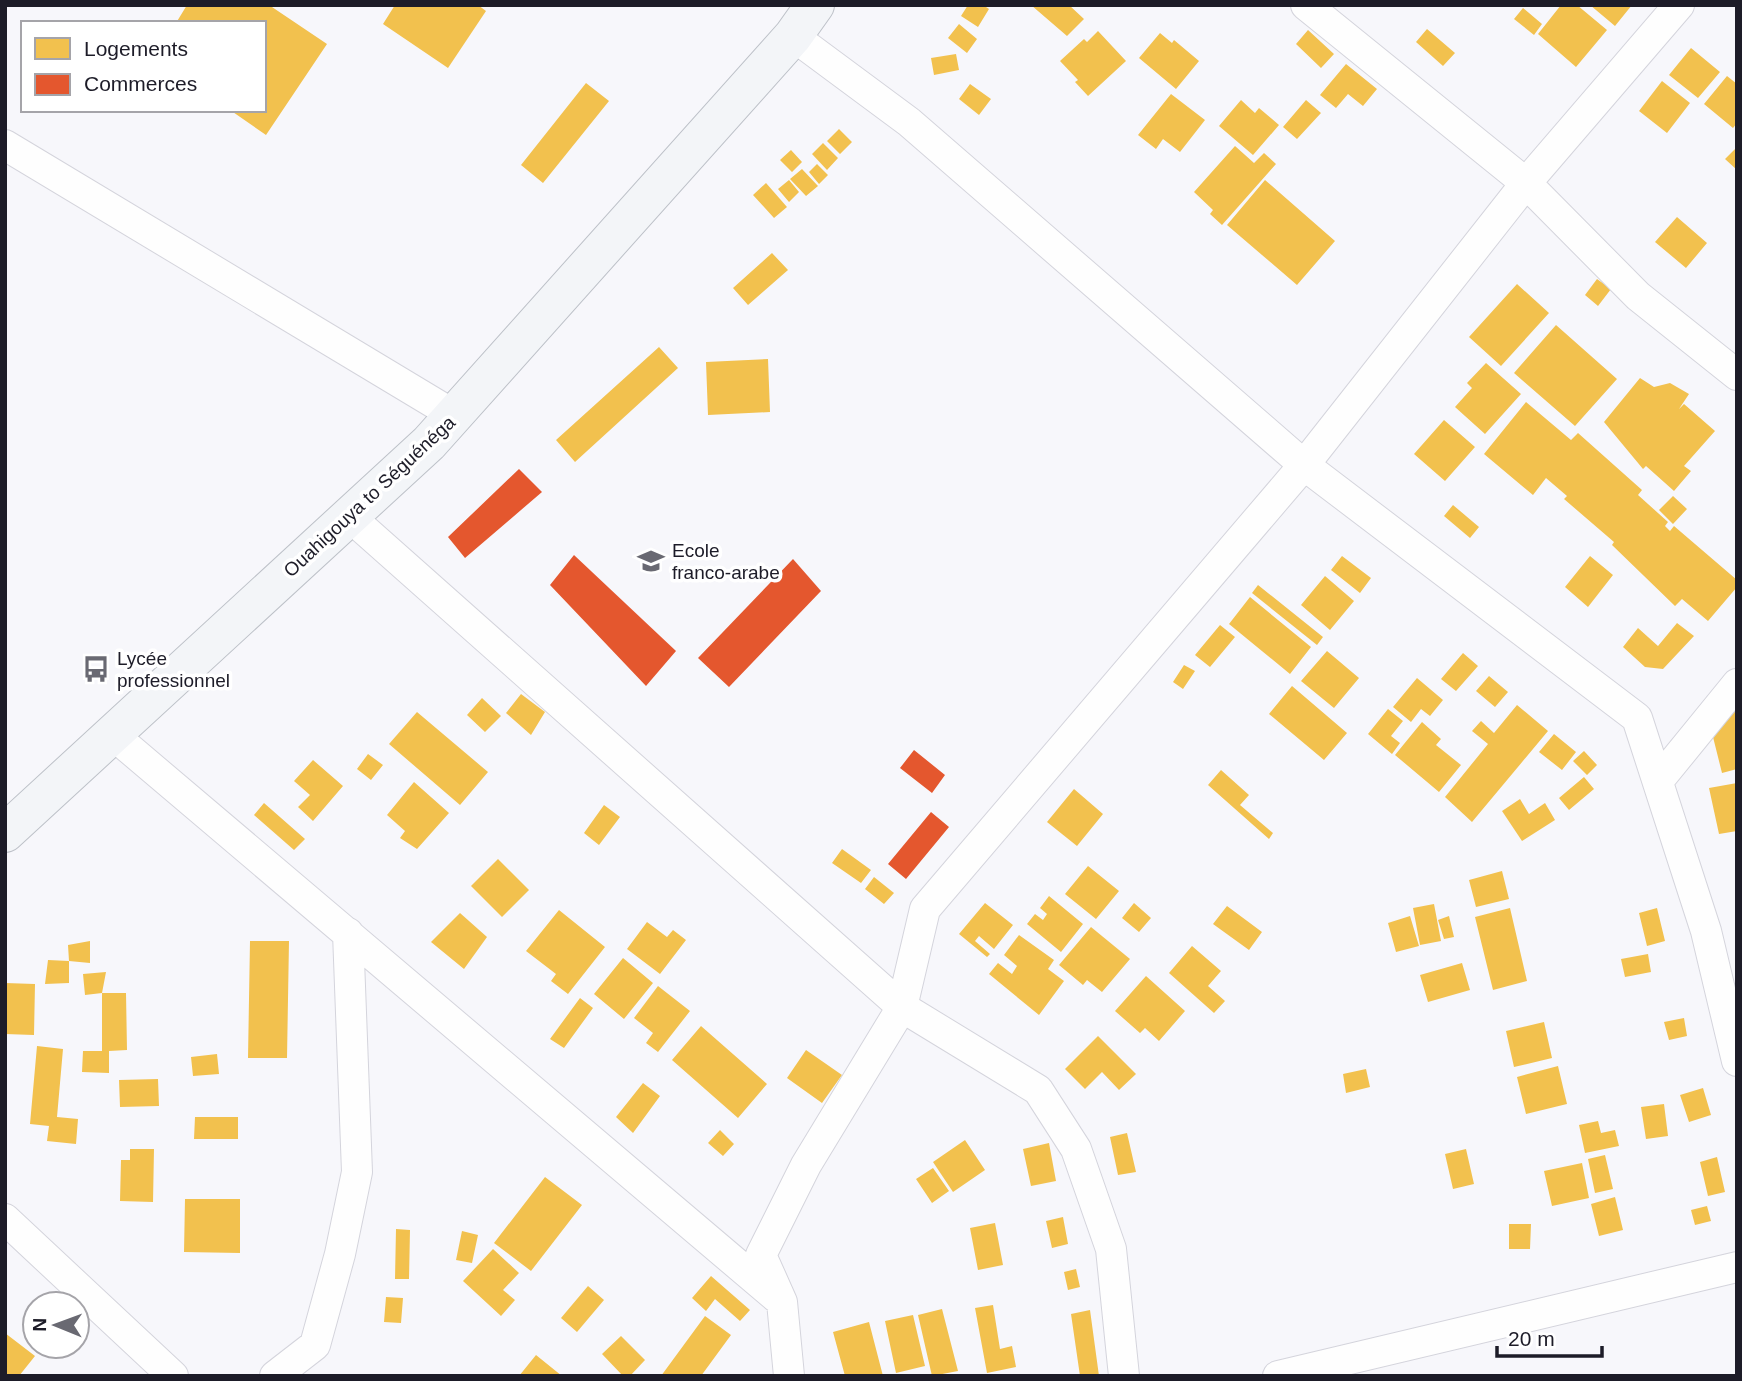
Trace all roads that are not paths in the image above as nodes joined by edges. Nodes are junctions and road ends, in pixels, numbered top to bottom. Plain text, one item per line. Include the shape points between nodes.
1 (1679, 5) edge
2 (1312, 7) edge
3 (804, 20) edge
4 (5, 145) edge
5 (1526, 184) junction
6 (1737, 374) edge
7 (454, 415) junction
8 (1304, 465) junction
9 (349, 516) junction
10 (1737, 684) edge
11 (112, 734) junction
12 (1658, 781) junction
13 (5, 833) edge
14 (348, 933) junction
15 (902, 1007) junction
16 (1737, 1061) edge
17 (5, 1219) edge
18 (1737, 1267) edge
19 (782, 1302) junction
20 (173, 1376) edge
21 (275, 1376) edge
22 (789, 1376) edge
23 (1124, 1376) edge
24 (1278, 1376) edge

1 - 5 street
2 - 5 street
3 - 7 main road, Ouahigouya to Séguénéga
3 - 8 street via 909,122
4 - 7 street
5 - 6 street via 1638,296
5 - 8 street
7 - 9 main road, Ouahigouya to Séguénéga
8 - 12 street via 1637,718
8 - 15 street via 925,909
9 - 11 main road, Ouahigouya to Séguénéga
9 - 15 street
10 - 12 street
11 - 13 main road, Ouahigouya to Séguénéga
11 - 14 street
12 - 16 street via 1706,931
14 - 19 street
14 - 21 street via 357,1172 315,1345
15 - 19 street via 806,1165 761,1255
15 - 23 street via 1038,1090 1076,1149 1111,1249
17 - 20 street
18 - 24 street
19 - 22 street

